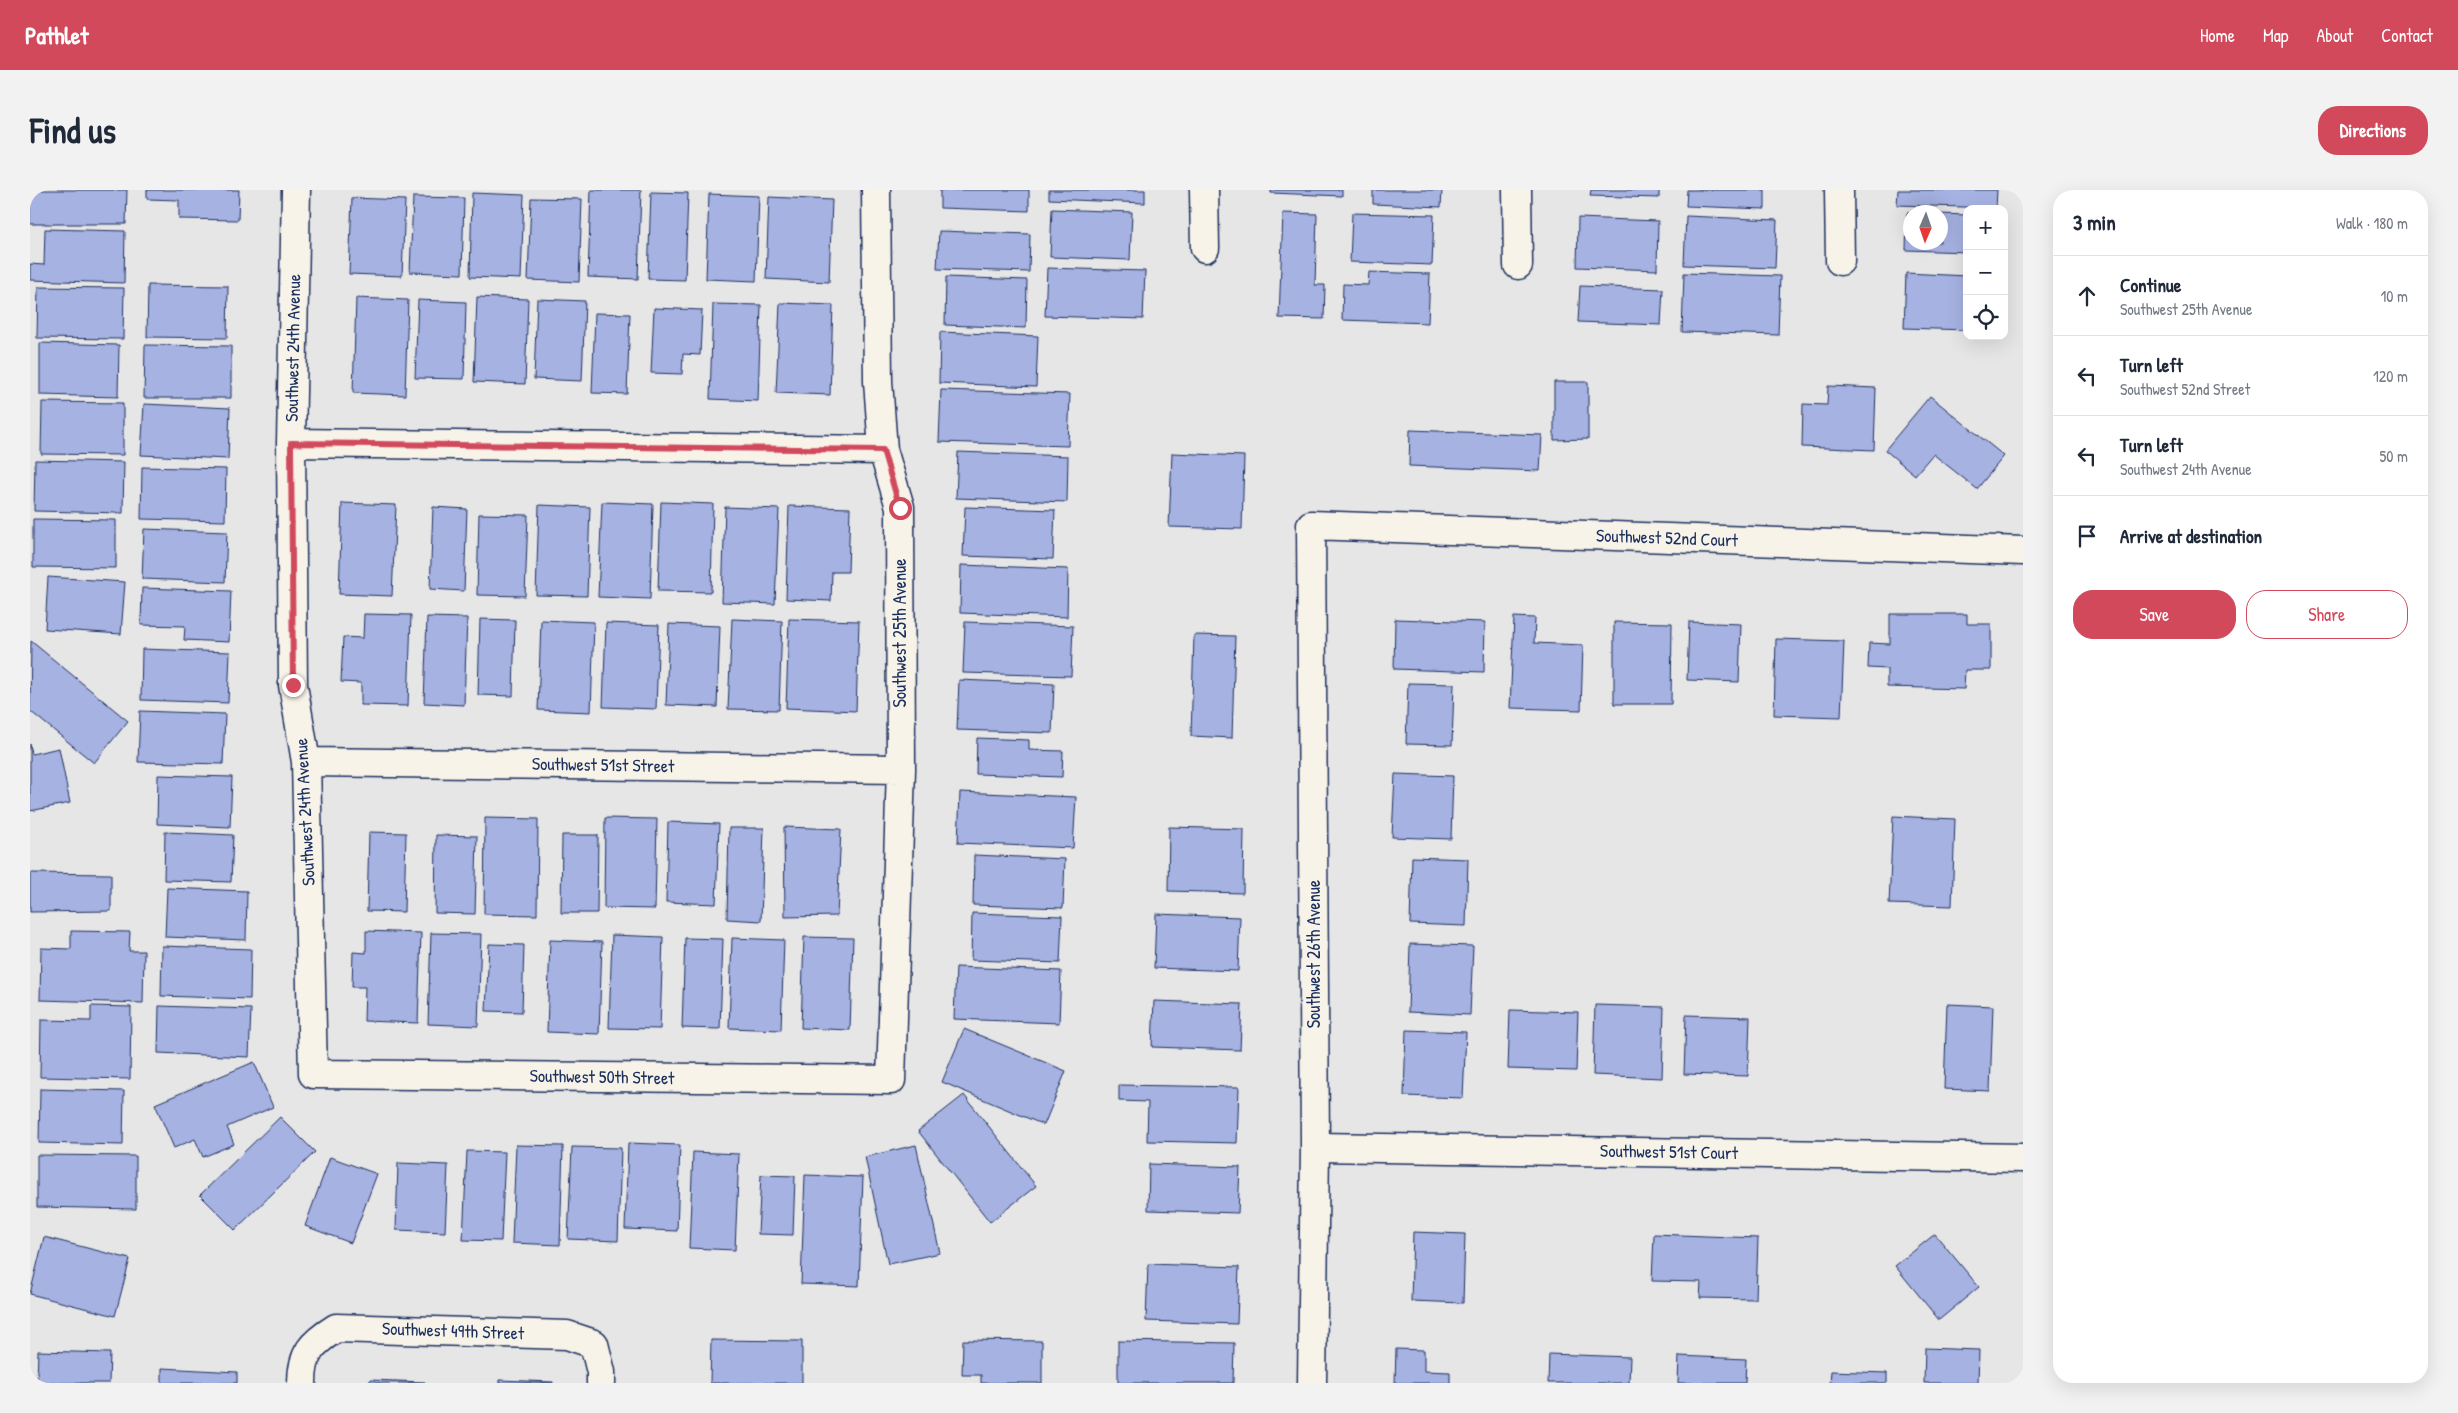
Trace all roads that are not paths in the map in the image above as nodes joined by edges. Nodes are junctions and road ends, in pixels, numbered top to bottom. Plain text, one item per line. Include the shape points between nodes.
1 (296, 190) edge
2 (876, 190) edge
3 (1204, 190) edge
4 (1517, 190) edge
5 (1839, 190) edge
6 (1205, 248) dead end
7 (1840, 261) dead end
8 (1518, 265) dead end
9 (291, 443) junction
10 (883, 450) junction
11 (1311, 525) joint
12 (2023, 551) edge
13 (306, 762) junction
14 (900, 769) junction
15 (313, 1074) joint
16 (891, 1080) joint
17 (1315, 1147) junction
18 (2023, 1158) edge
19 (302, 1383) edge
20 (601, 1383) edge
21 (1312, 1383) edge

1 - 9 street, Southwest 24th Avenue
2 - 10 street, Southwest 25th Avenue via 878,380
3 - 6 street
4 - 8 street
5 - 7 street
9 - 10 street
9 - 13 street, Southwest 24th Avenue via 293,685
10 - 14 street, Southwest 25th Avenue via 900,508
11 - 12 street, Southwest 52nd Court
11 - 17 street, Southwest 26th Avenue
13 - 14 street, Southwest 51st Street
13 - 15 street, Southwest 24th Avenue
14 - 16 street, Southwest 25th Avenue
15 - 16 street, Southwest 50th Street
17 - 18 street, Southwest 51st Court
17 - 21 street, Southwest 26th Avenue
19 - 20 street, Southwest 49th Street via 302,1364 315,1342 336,1328 567,1335 594,1344

